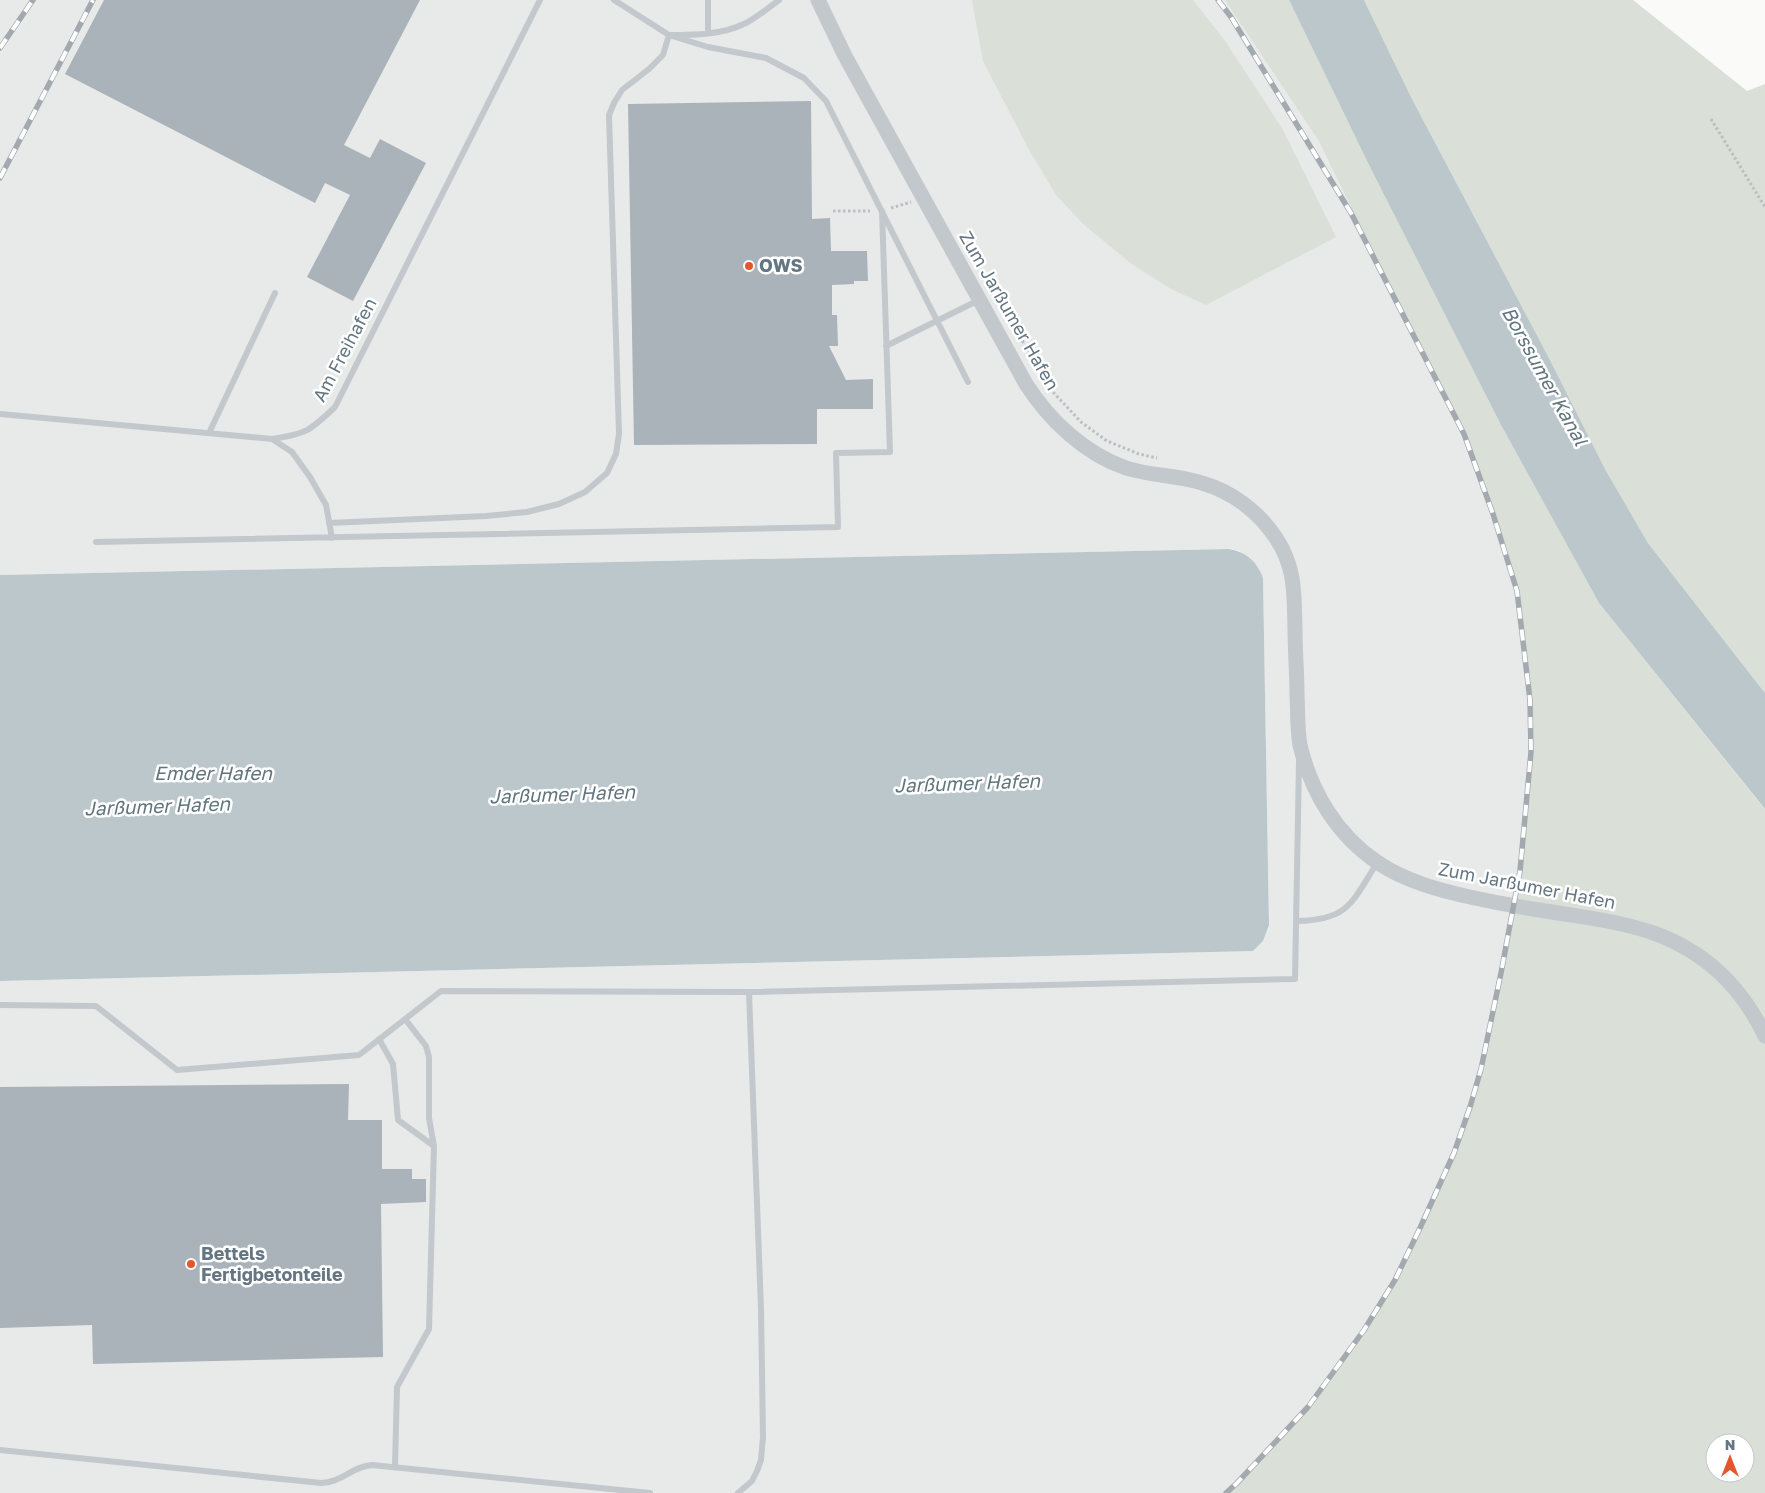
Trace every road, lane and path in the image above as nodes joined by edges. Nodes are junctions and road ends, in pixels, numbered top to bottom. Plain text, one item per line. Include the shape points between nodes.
1 (540, 0) edge
2 (614, 0) edge
3 (708, 0) edge
4 (778, 0) edge
5 (818, 0) edge
6 (708, 34) junction
7 (669, 35) junction
8 (1711, 118) dead end
9 (1765, 207) edge
10 (882, 211) junction
11 (275, 293) dead end
12 (980, 300) junction
13 (1007, 314) dead end
14 (937, 321) junction
15 (886, 346) junction
16 (968, 382) dead end
17 (0, 414) edge
18 (209, 433) junction
19 (272, 439) junction
20 (1163, 459) dead end
21 (329, 523) junction
22 (332, 538) junction
23 (96, 542) dead end
24 (1300, 743) junction
25 (1378, 862) junction
26 (1298, 921) junction
27 (749, 992) junction
28 (0, 1005) edge
29 (405, 1019) junction
30 (1765, 1036) edge
31 (380, 1039) junction
32 (434, 1146) junction
33 (0, 1450) edge
34 (395, 1466) junction
35 (650, 1493) edge
36 (738, 1493) edge

1 - 19 lane, Am Freihafen via 335,407 315,426 299,435
2 - 7 lane
3 - 6 lane
4 - 6 lane via 746,23
5 - 12 street, Zum Jarßumer Hafen via 850,65
6 - 7 lane
7 - 10 lane via 708,47 766,58 804,78 826,101
7 - 21 lane via 663,55 622,90 609,115 619,434 616,454 607,474 584,492 559,504 527,512
8 - 9 path
10 - 14 lane
10 - 15 lane
11 - 18 lane
12 - 14 lane
12 - 24 street, Zum Jarßumer Hafen via 1039,404 1065,430 1111,462 1203,483 1226,493 1266,524 1287,557 1295,588
13 - 20 path via 1052,391 1081,422 1106,441
14 - 15 lane
14 - 16 lane
15 - 22 lane via 890,452 836,453 838,527
17 - 18 lane, Am Freihafen
18 - 19 lane, Am Freihafen
19 - 21 lane via 292,452 310,477 326,505
21 - 22 lane
22 - 23 lane
24 - 25 street, Zum Jarßumer Hafen via 1313,785 1334,821
24 - 26 lane
25 - 26 lane via 1341,913 1319,921
25 - 30 street, Zum Jarßumer Hafen via 1402,876 1453,893 1612,921 1674,940 1714,966 1750,1006
26 - 27 lane via 1295,979
27 - 29 lane via 441,991
27 - 36 lane via 763,1437 757,1471 752,1481
28 - 31 lane via 96,1006 177,1070 359,1055
29 - 31 lane
29 - 32 lane via 426,1046 429,1056 429,1118
31 - 32 lane via 394,1064 398,1120
32 - 34 lane via 429,1329 397,1387
33 - 34 lane via 321,1483 333,1482 368,1465
34 - 35 lane

